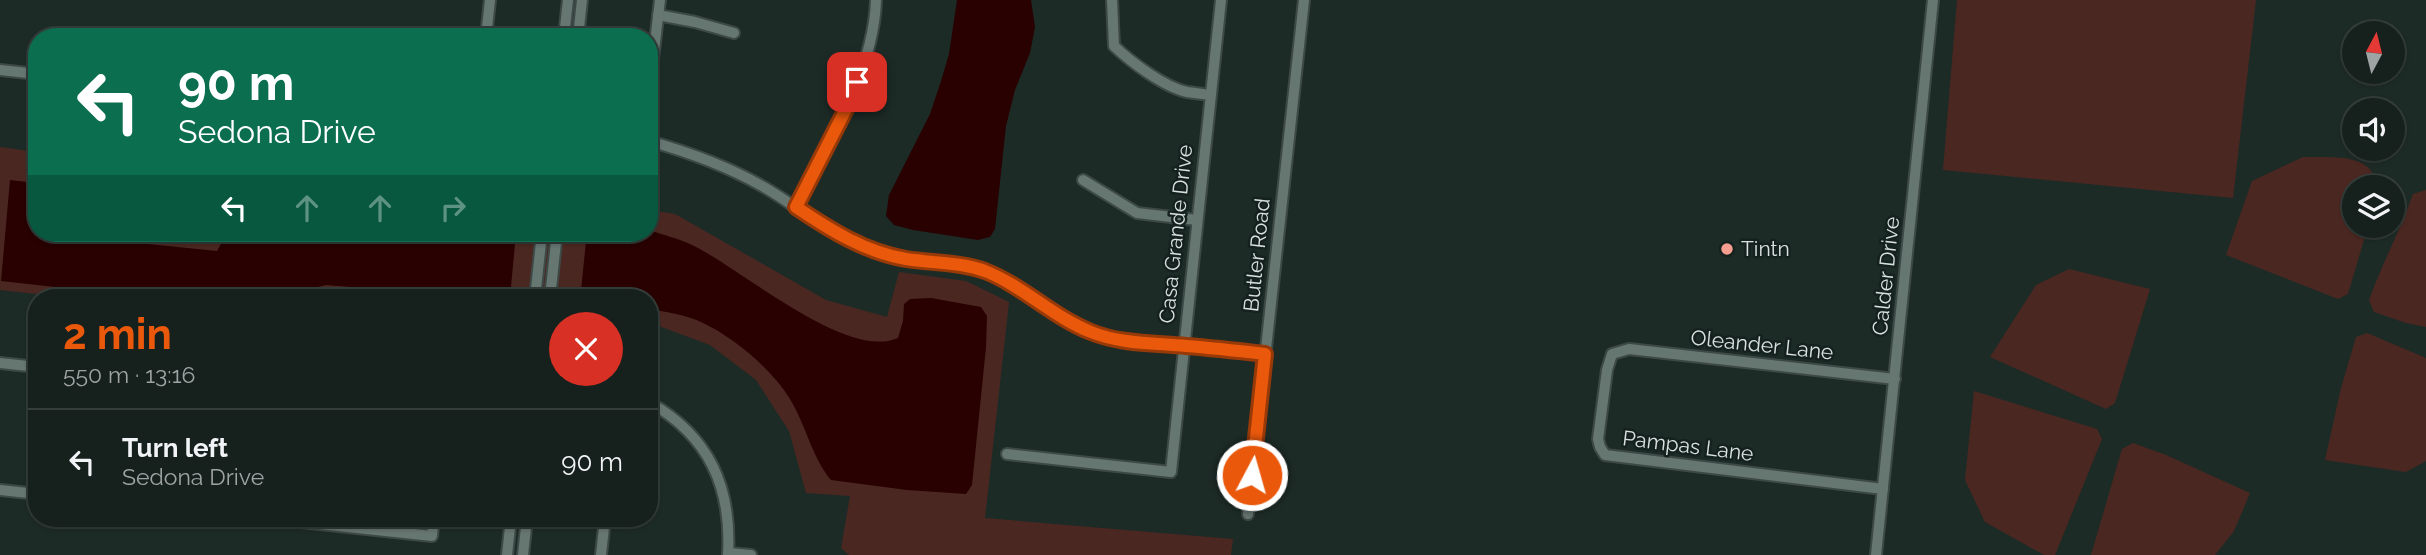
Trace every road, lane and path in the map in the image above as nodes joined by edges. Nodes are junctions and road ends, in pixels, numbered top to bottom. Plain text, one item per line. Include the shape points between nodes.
1 (490, 0) edge
2 (568, 0) edge
3 (582, 0) edge
4 (660, 0) edge
5 (876, 0) edge
6 (1112, 0) edge
7 (1220, 0) edge
8 (1304, 0) edge
9 (1933, 0) edge
10 (658, 15) junction
11 (487, 28) edge
12 (565, 28) edge
13 (579, 28) edge
14 (656, 28) edge
15 (734, 33) dead end
16 (0, 70) edge
17 (28, 73) edge
18 (1210, 94) junction
19 (658, 143) edge
20 (1083, 180) dead end
21 (796, 207) junction
22 (1197, 220) junction
23 (541, 242) edge
24 (556, 242) edge
25 (537, 289) edge
26 (551, 289) edge
27 (1184, 345) junction
28 (1625, 350) joint
29 (1265, 354) junction
30 (0, 363) edge
31 (28, 366) edge
32 (1895, 379) junction
33 (658, 408) edge
34 (1007, 454) dead end
35 (1883, 489) junction
36 (0, 490) edge
37 (28, 493) edge
38 (1248, 514) dead end
39 (348, 527) edge
40 (433, 527) edge
41 (511, 527) edge
42 (526, 527) edge
43 (604, 527) edge
44 (728, 554) edge
45 (508, 555) edge
46 (523, 555) edge
47 (601, 555) edge
48 (751, 555) edge
49 (1876, 555) edge

1 - 11 street
2 - 12 street
3 - 13 street
4 - 10 street
5 - 21 street via 857,82
6 - 18 street via 1114,46 1172,87
7 - 18 street, Casa Grande Drive
8 - 29 street, Butler Road
9 - 32 street, Calder Drive
10 - 14 street
10 - 15 street
16 - 17 street
18 - 22 street, Casa Grande Drive
19 - 21 street via 730,170
20 - 22 street via 1137,213
21 - 27 street via 845,238 876,251 984,271 1093,333
22 - 27 street, Casa Grande Drive
23 - 25 street
24 - 26 street
27 - 29 street
27 - 34 street, Casa Grande Drive via 1171,472
28 - 32 street, Oleander Lane
28 - 35 street, Pampas Lane via 1612,354 1607,370 1598,439 1605,455
29 - 38 street, Butler Road
30 - 31 street
32 - 35 street, Calder Drive
33 - 44 street via 700,443 723,486
35 - 49 street, Calder Drive
36 - 37 street
39 - 40 street via 432,536
41 - 45 street
42 - 46 street
43 - 47 street
44 - 48 street

